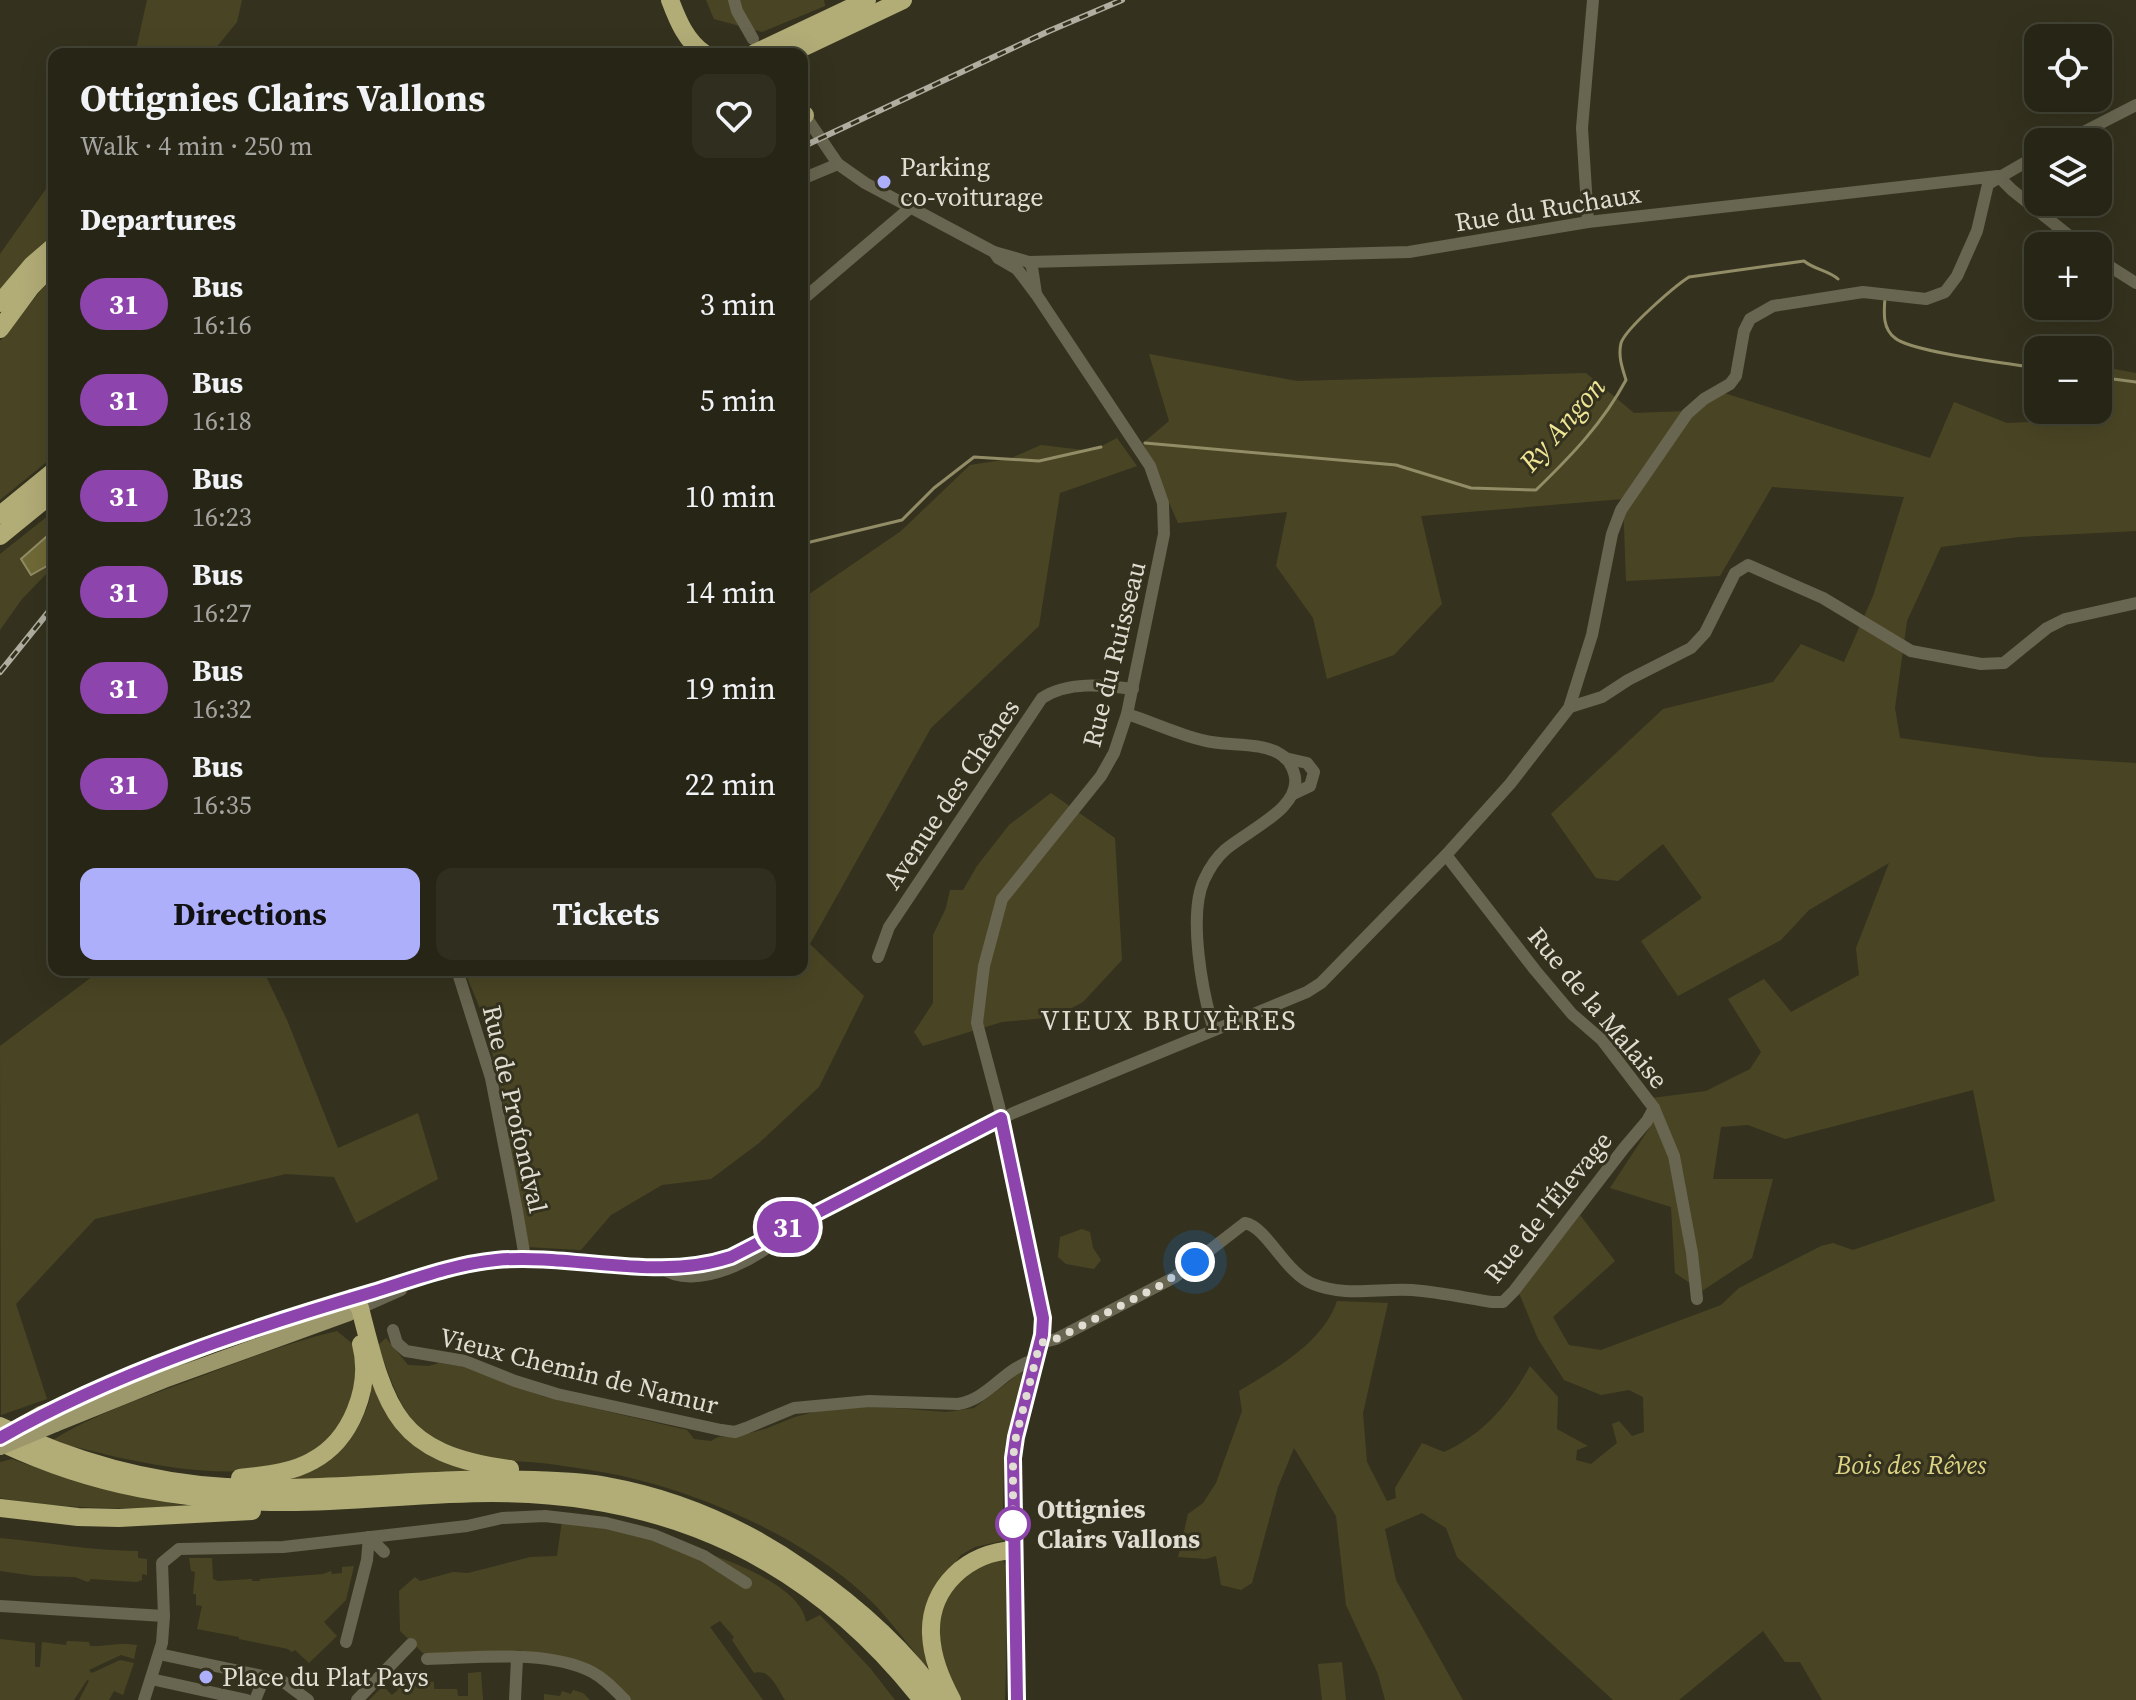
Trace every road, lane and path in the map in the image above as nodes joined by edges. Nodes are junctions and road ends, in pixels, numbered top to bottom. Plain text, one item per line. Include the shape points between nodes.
1 (670, 0) edge
2 (734, 0) edge
3 (867, 0) edge
4 (903, 0) edge
5 (1593, 0) edge
6 (682, 29) junction
7 (753, 46) edge
8 (682, 48) edge
9 (696, 48) edge
10 (802, 48) edge
11 (2136, 105) edge
12 (808, 121) edge
13 (2091, 128) edge
14 (2024, 162) edge
15 (838, 164) junction
16 (808, 176) edge
17 (1998, 176) junction
18 (910, 208) junction
19 (1588, 222) junction
20 (2064, 232) edge
21 (48, 251) edge
22 (1026, 268) junction
23 (2112, 268) edge
24 (48, 269) edge
25 (2136, 283) edge
26 (808, 294) edge
27 (0, 303) edge
28 (0, 329) edge
29 (48, 476) edge
30 (48, 497) edge
31 (0, 515) edge
32 (0, 536) edge
33 (2136, 603) edge
34 (1133, 689) junction
35 (1570, 707) junction
36 (1127, 714) junction
37 (1285, 758) junction
38 (1293, 794) junction
39 (1446, 855) junction
40 (878, 957) dead end
41 (459, 976) edge
42 (1214, 1030) junction
43 (1654, 1108) junction
44 (1001, 1118) junction
45 (522, 1260) junction
46 (1697, 1299) dead end
47 (354, 1307) junction
48 (393, 1330) dead end
49 (1040, 1343) junction
50 (1036, 1360) junction
51 (0, 1426) edge
52 (0, 1442) edge
53 (579, 1482) junction
54 (224, 1486) junction
55 (290, 1502) junction
56 (0, 1508) edge
57 (369, 1537) junction
58 (1014, 1550) junction
59 (384, 1552) dead end
60 (780, 1561) junction
61 (746, 1583) dead end
62 (0, 1606) edge
63 (164, 1616) junction
64 (346, 1642) dead end
65 (411, 1644) dead end
66 (159, 1654) junction
67 (517, 1658) junction
68 (427, 1659) dead end
69 (265, 1676) junction
70 (151, 1679) junction
71 (144, 1700) edge
72 (247, 1700) edge
73 (255, 1700) edge
74 (308, 1700) edge
75 (357, 1700) edge
76 (515, 1700) edge
77 (625, 1700) edge
78 (922, 1700) edge
79 (941, 1700) edge
80 (952, 1700) edge
81 (1017, 1700) edge

1 - 6 highway
2 - 7 street
3 - 7 highway
4 - 10 highway
5 - 19 street via 1582,128
6 - 8 highway
6 - 9 highway
11 - 13 street
12 - 15 street
14 - 17 street, Rue du Ruchaux
15 - 16 street
15 - 18 street, Rue du Ruisseau
17 - 19 street, Rue du Ruchaux
17 - 20 street
17 - 35 street via 1988,184 1977,231 1945,292 1926,299 1863,292 1773,306 1750,319 1736,376 1687,414 1621,510
18 - 22 street, Rue du Ruisseau
18 - 26 street
19 - 22 street, Rue du Ruchaux via 1409,252 1057,262
21 - 27 highway
22 - 34 street, Rue du Ruisseau via 1036,294 1141,450 1160,492 1164,534
23 - 25 street
24 - 28 highway
29 - 31 highway
30 - 32 highway
33 - 35 street via 2065,619 2004,663 1981,664 1911,651 1823,598 1748,565 1735,573 1705,633 1691,648 1602,697
34 - 36 street, Rue du Ruisseau
34 - 40 street, Avenue des Chênes via 1066,687 1042,698 889,927
35 - 39 street
36 - 37 street via 1204,741 1268,749
36 - 44 street, Rue du Ruisseau via 1101,776 1002,899 984,966 977,1023
37 - 38 street via 1295,776
37 - 38 street via 1307,763 1314,772 1310,786
38 - 42 street via 1283,808 1227,849 1200,889 1197,933
39 - 42 street via 1318,986
39 - 43 street, Rue de la Malaise via 1535,970 1602,1040
41 - 45 street, Rue de Profondval via 491,1078
42 - 44 street
43 - 46 street, Rue de la Malaise via 1674,1156
43 - 49 street, Rue de l'Élevage via 1503,1302 1413,1290 1318,1286 1297,1276 1256,1228 1245,1223 1170,1280
44 - 45 street via 708,1264 660,1267
44 - 49 street, Rue du Ruisseau via 1041,1301
45 - 47 street via 496,1260 441,1273
47 - 52 main road, bridge via 48,1419
47 - 53 highway via 392,1406 417,1438 462,1461 559,1474
47 - 54 highway via 364,1370 361,1395 345,1431 326,1452 304,1465 233,1479
48 - 50 street, Vieux Chemin de Namur via 406,1351 465,1361 557,1394 735,1432 794,1408 869,1401 970,1402
49 - 50 street, Rue du Ruisseau
50 - 58 street, Rue du Ruisseau via 1013,1458
51 - 54 highway via 110,1469
52 - 55 highway via 70,1471 145,1491
53 - 54 highway
53 - 60 highway via 697,1511
55 - 56 highway via 246,1513 119,1518
55 - 60 highway via 493,1493 584,1499 688,1524
57 - 59 street
57 - 61 street via 514,1516 590,1520 668,1540
57 - 63 street via 283,1547 179,1549 162,1563
57 - 64 street
58 - 80 highway via 969,1562 937,1599 932,1648
58 - 81 street, Rue du Ruisseau
60 - 78 highway via 843,1614
60 - 79 highway via 852,1604
62 - 63 street
63 - 66 street
65 - 75 street
66 - 69 street
66 - 70 street
67 - 68 street
67 - 76 street
67 - 77 street via 576,1665 607,1682
69 - 73 street
69 - 74 street via 281,1680
70 - 71 street
70 - 72 street

